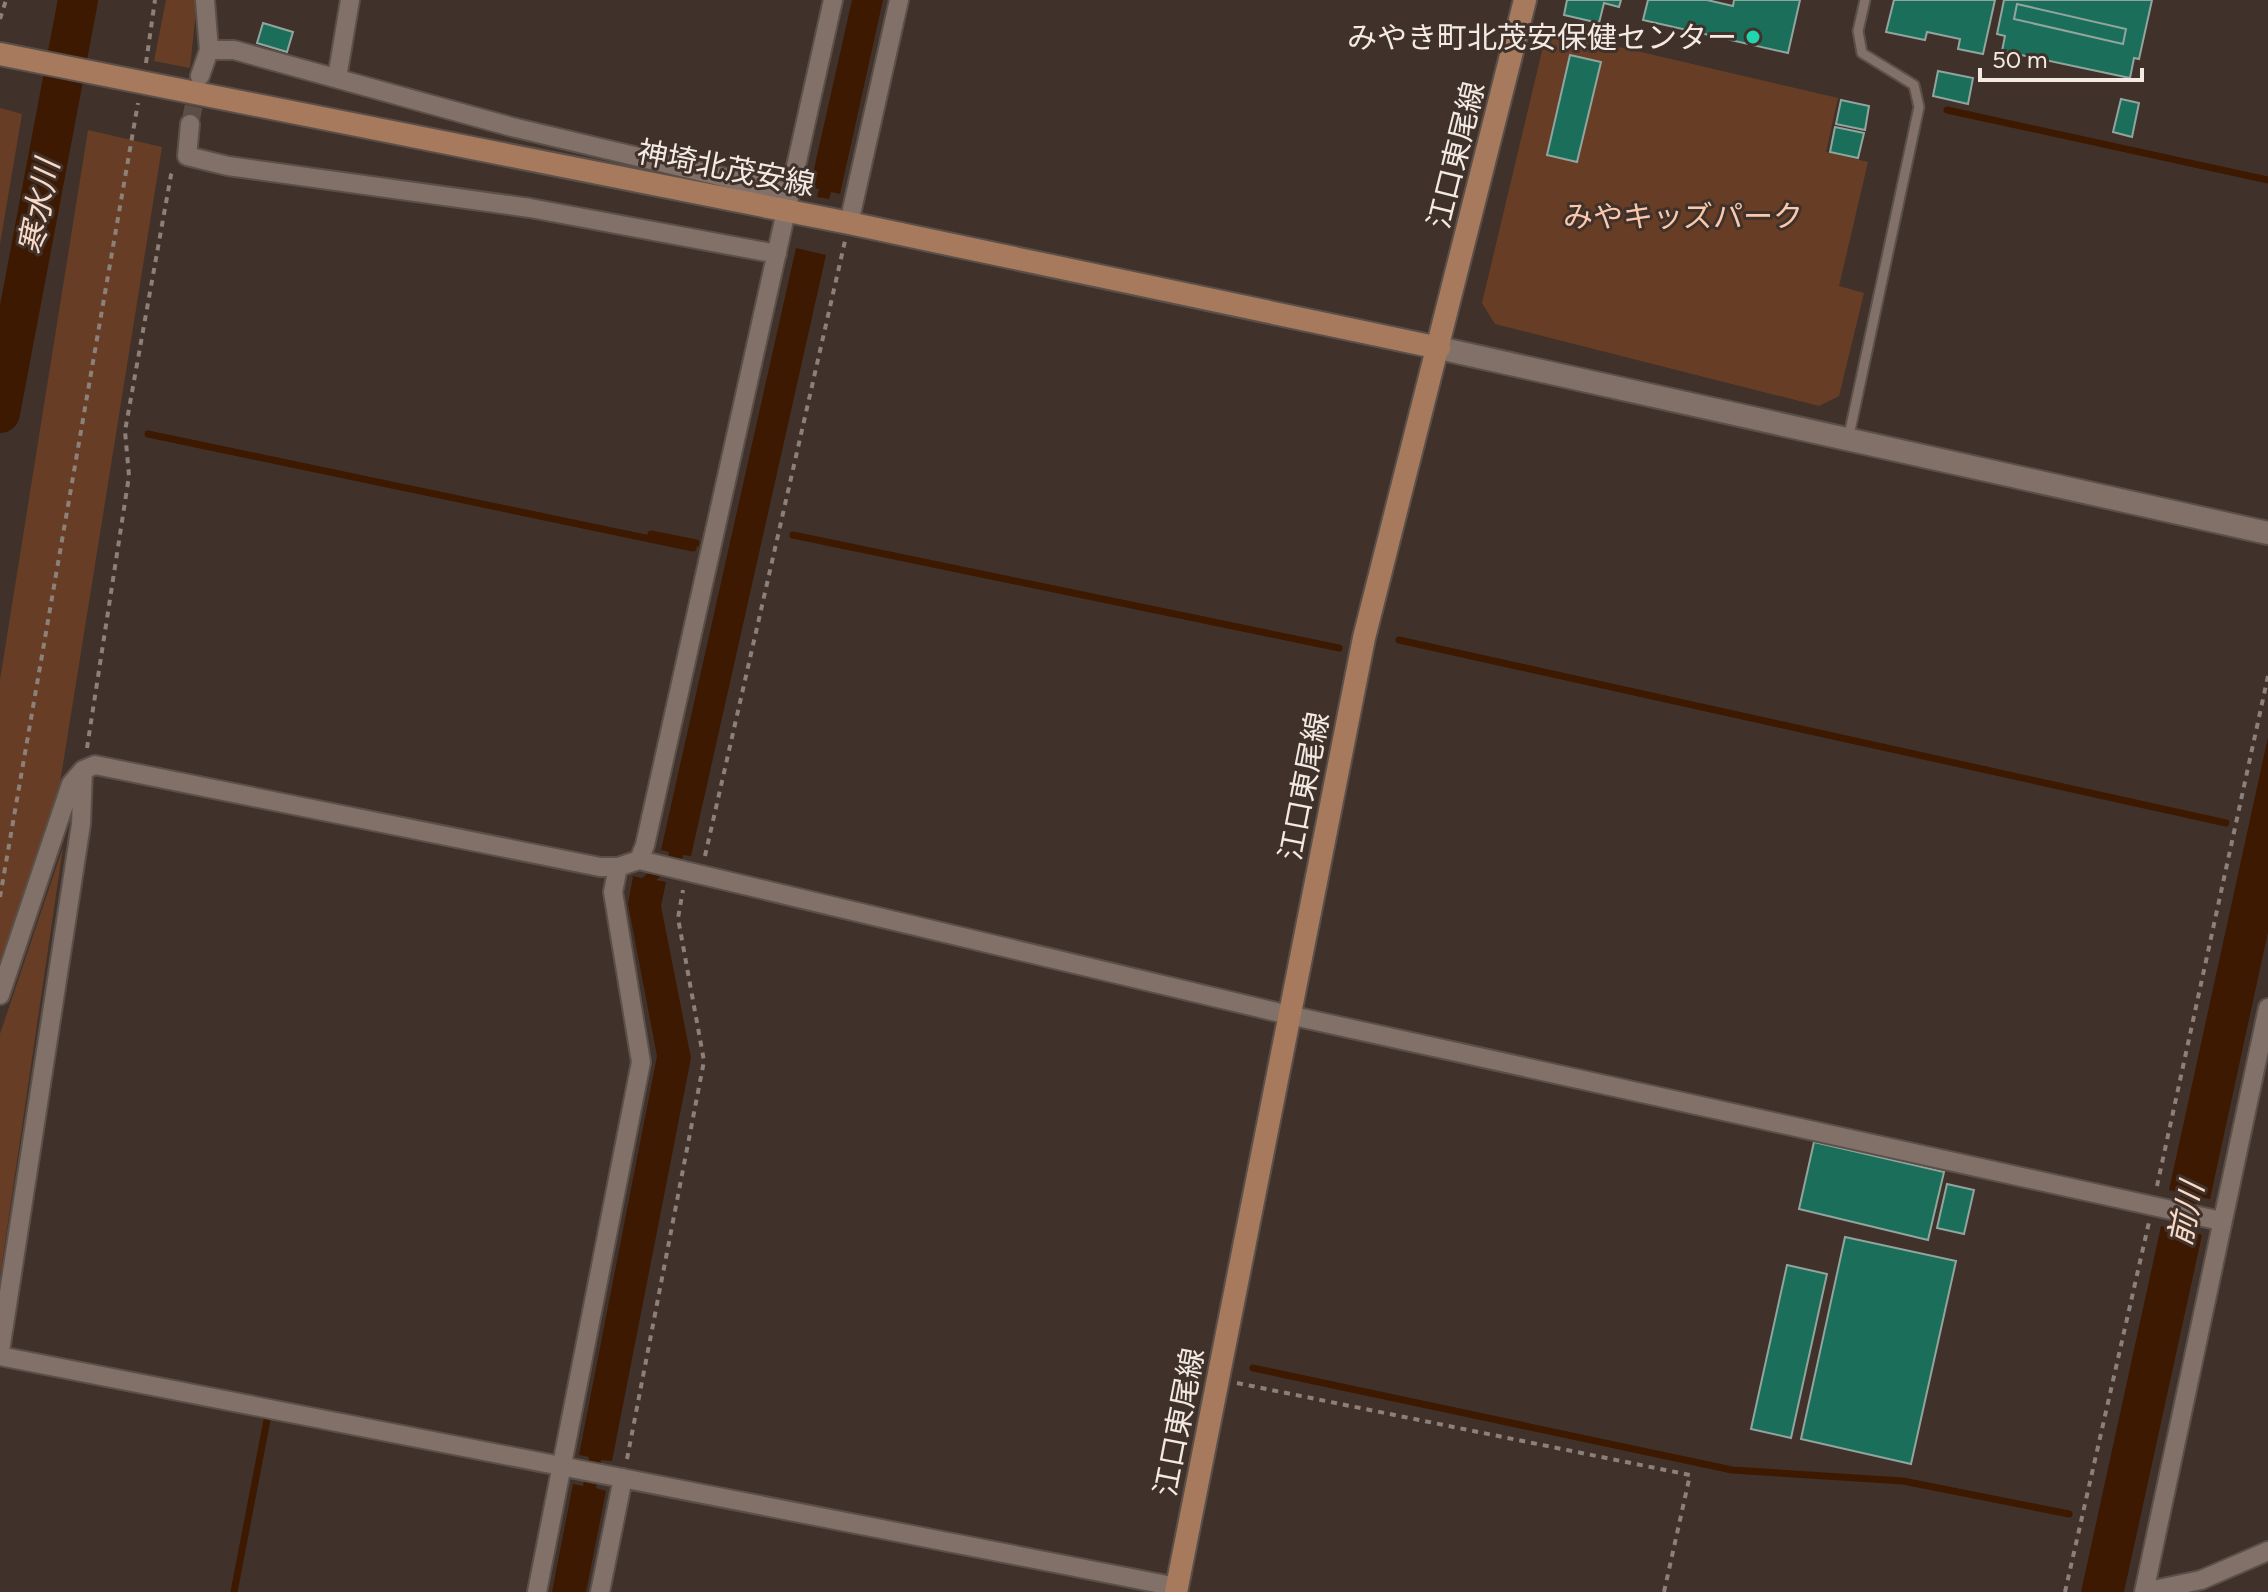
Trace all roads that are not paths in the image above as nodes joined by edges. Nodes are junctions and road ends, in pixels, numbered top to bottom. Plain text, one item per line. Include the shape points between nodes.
1 (205, 0) edge
2 (350, 0) edge
3 (833, 0) edge
4 (899, 0) edge
5 (1525, 0) edge
6 (1865, 0) edge
7 (209, 50) junction
8 (0, 54) edge
9 (200, 76) tunnel mouth
10 (337, 78) junction
11 (190, 124) tunnel mouth
12 (788, 202) junction
13 (849, 223) junction
14 (777, 254) junction
15 (1439, 348) junction
16 (1848, 440) junction
17 (2268, 533) edge
18 (83, 770) junction
19 (647, 862) junction
20 (618, 867) junction
21 (0, 995) edge
22 (2268, 1008) edge
23 (1289, 1015) junction
24 (2221, 1221) junction
25 (0, 1353) edge
26 (562, 1466) junction
27 (623, 1478) junction
28 (2268, 1551) edge
29 (1176, 1589) edge
30 (537, 1592) edge
31 (600, 1592) edge
32 (2144, 1592) edge

1 - 7 street
2 - 10 street
3 - 12 street
4 - 13 street
5 - 15 main road, 江口東尾線
6 - 16 lane via 1858,31 1862,53 1914,85 1919,107
7 - 9 street
7 - 10 street via 234,50
8 - 12 main road, 神埼北茂安線
10 - 12 street
11 - 14 street via 187,156 228,166 530,208
12 - 13 main road, 神埼北茂安線
12 - 14 street
13 - 15 main road, 神埼北茂安線
14 - 19 street via 645,845
15 - 16 street
15 - 23 main road, 江口東尾線 via 1364,638
16 - 17 street
18 - 20 street via 95,765
18 - 21 street via 71,784
18 - 25 street via 81,824
19 - 20 street
19 - 23 street
20 - 26 street via 613,892 641,1062
22 - 24 street
23 - 24 street
23 - 29 main road, 江口東尾線
24 - 32 street
25 - 26 street
26 - 27 street
26 - 30 street
27 - 29 street
27 - 31 street
28 - 32 street via 2201,1580

